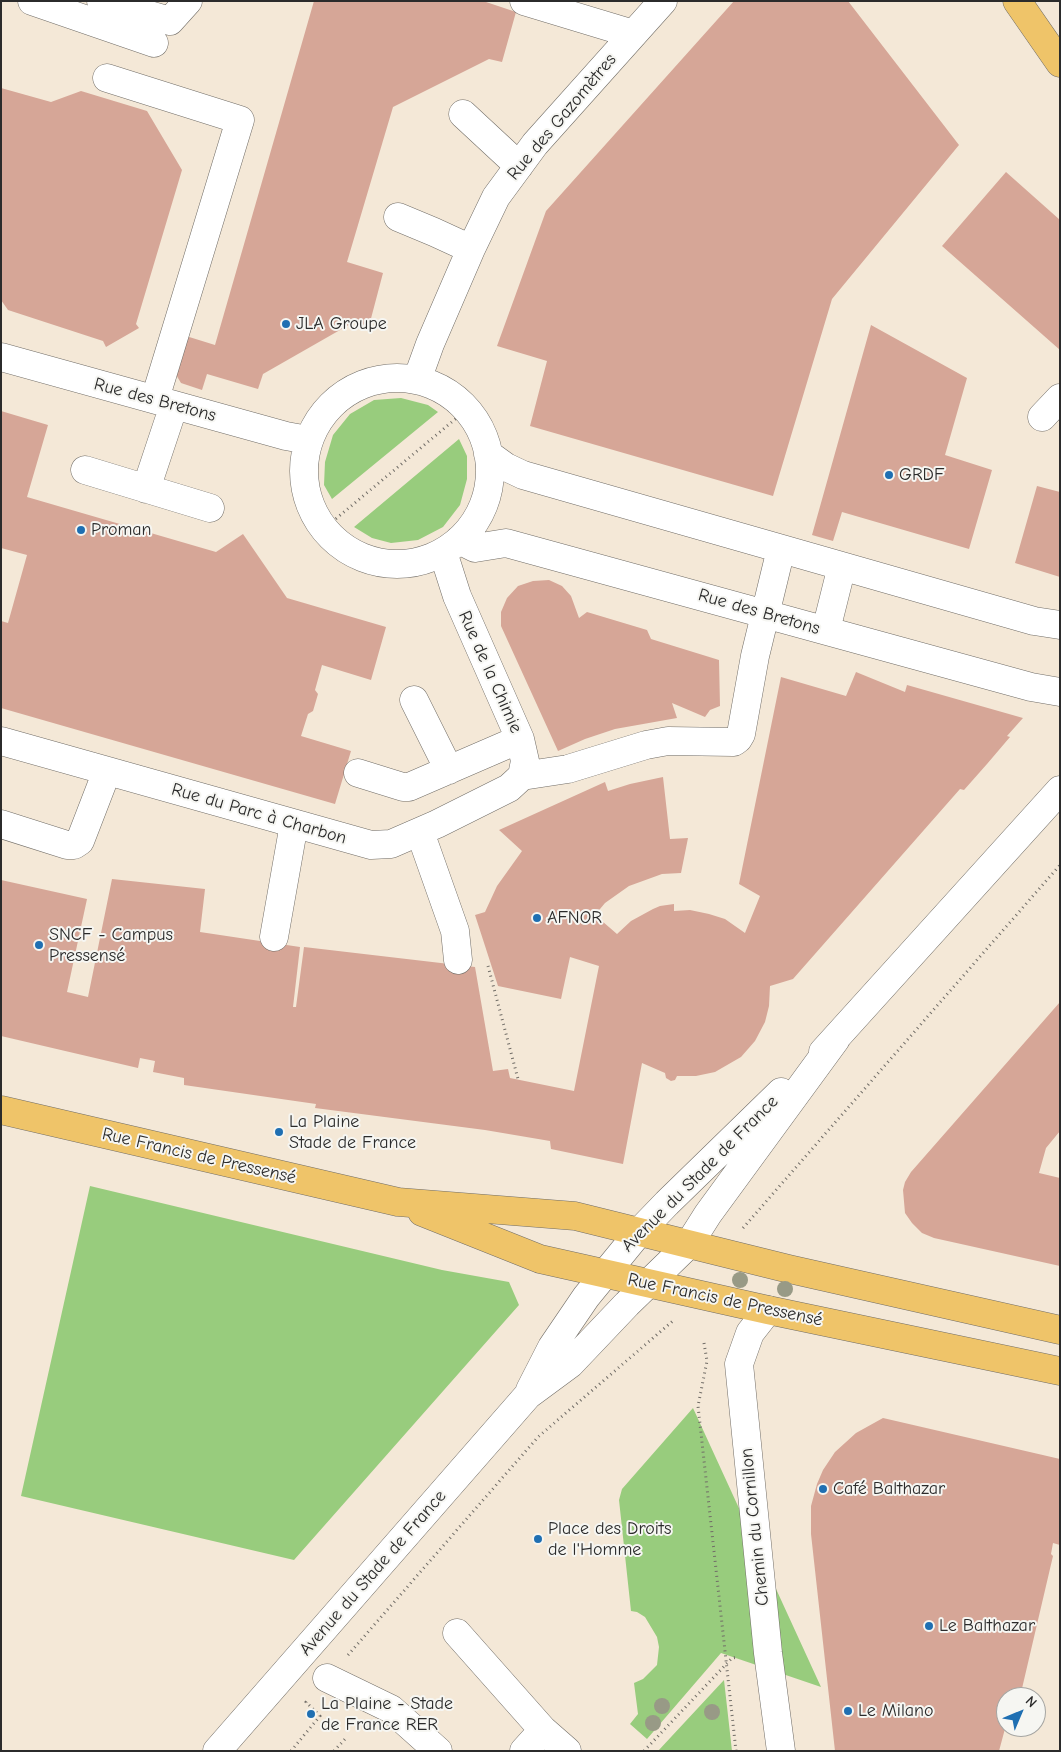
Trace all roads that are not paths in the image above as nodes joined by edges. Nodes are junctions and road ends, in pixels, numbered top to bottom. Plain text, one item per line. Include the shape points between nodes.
1 (101, 1) edge
2 (188, 1) edge
3 (524, 1) edge
4 (1017, 1) edge
5 (40, 2) edge
6 (655, 4) edge
7 (633, 34) junction
8 (154, 43) dead end
9 (1060, 63) edge
10 (107, 78) dead end
11 (463, 114) dead end
12 (519, 166) junction
13 (398, 217) dead end
14 (470, 249) junction
15 (1, 357) edge
16 (417, 380) junction
17 (165, 402) junction
18 (308, 440) junction
19 (488, 454) junction
20 (84, 470) dead end
21 (146, 489) junction
22 (210, 508) dead end
23 (451, 546) junction
24 (781, 549) junction
25 (842, 566) junction
26 (765, 613) junction
27 (1060, 625) edge
28 (826, 630) junction
29 (1060, 692) edge
30 (414, 700) dead end
31 (520, 739) junction
32 (1, 741) edge
33 (449, 770) junction
34 (107, 771) junction
35 (358, 773) dead end
36 (516, 782) junction
37 (1057, 790) edge
38 (1, 824) edge
39 (294, 824) junction
40 (420, 832) junction
41 (274, 937) dead end
42 (458, 960) dead end
43 (836, 1039) junction
44 (1, 1110) edge
45 (398, 1202) junction
46 (640, 1232) junction
47 (689, 1244) junction
48 (605, 1274) junction
49 (649, 1284) junction
50 (768, 1310) junction
51 (1060, 1330) edge
52 (1060, 1371) edge
53 (528, 1395) junction
54 (457, 1632) dead end
55 (327, 1678) dead end
56 (543, 1730) junction
57 (218, 1751) edge
58 (438, 1751) edge
59 (524, 1751) edge
60 (567, 1751) edge
61 (781, 1751) edge

1 - 2 street via 170,21
3 - 7 street
4 - 9 main road
5 - 8 street
6 - 7 street, Rue des Gazomètres
7 - 12 street, Rue des Gazomètres
10 - 17 street via 240,120
11 - 12 street
12 - 14 street, Rue des Gazomètres via 496,197
13 - 14 street
14 - 16 street, Rue des Gazomètres
15 - 17 street, Rue des Bretons
16 - 18 street via 394,377 351,389 333,402 318,420
16 - 19 street via 452,396 467,410 480,430
17 - 18 street, Rue des Bretons
17 - 21 street
18 - 23 street via 304,471 309,502 323,529 349,551 380,562 412,563
19 - 23 street via 489,485 479,516
19 - 24 street via 523,475
20 - 21 street
21 - 22 street
23 - 26 street, Rue des Bretons via 474,548 506,543
23 - 31 street, Rue de la Chimie via 457,596
24 - 25 street
24 - 26 street, Rue du Parc à Charbon
25 - 27 street via 1034,621
25 - 28 street
26 - 28 street, Rue des Bretons
26 - 36 street, Rue du Parc à Charbon via 741,734 734,742 646,745
28 - 29 street, Rue des Bretons via 1031,687
30 - 33 street
31 - 33 street
31 - 36 street, Rue de la Chimie via 525,761
32 - 34 street, Rue du Parc à Charbon
33 - 35 street via 409,787
34 - 38 street via 80,841 74,845
34 - 39 street, Rue du Parc à Charbon
36 - 40 street, Rue du Parc à Charbon
37 - 43 street, Avenue du Stade de France
39 - 40 street, Rue du Parc à Charbon via 371,845 391,844
39 - 41 street
40 - 42 street via 455,931
43 - 46 street, Avenue du Stade de France
43 - 47 street, Avenue du Stade de France
44 - 45 main road, Rue Francis de Pressensé
45 - 46 main road, Rue Francis de Pressensé via 575,1216
45 - 48 main road, Rue Francis de Pressensé via 540,1259
46 - 47 main road, Rue Francis de Pressensé
46 - 48 street, Avenue du Stade de France
47 - 49 street, Avenue du Stade de France
47 - 51 main road, Rue Francis de Pressensé
48 - 49 main road, Rue Francis de Pressensé
48 - 53 street, Avenue du Stade de France via 552,1347
49 - 50 main road, Rue Francis de Pressensé
49 - 53 street, Avenue du Stade de France via 570,1364
50 - 52 main road, Rue Francis de Pressensé
50 - 61 street, Chemin du Cornillon via 750,1333 739,1364
53 - 57 street, Avenue du Stade de France
54 - 56 street
55 - 58 street via 391,1709
56 - 59 street
56 - 60 street

